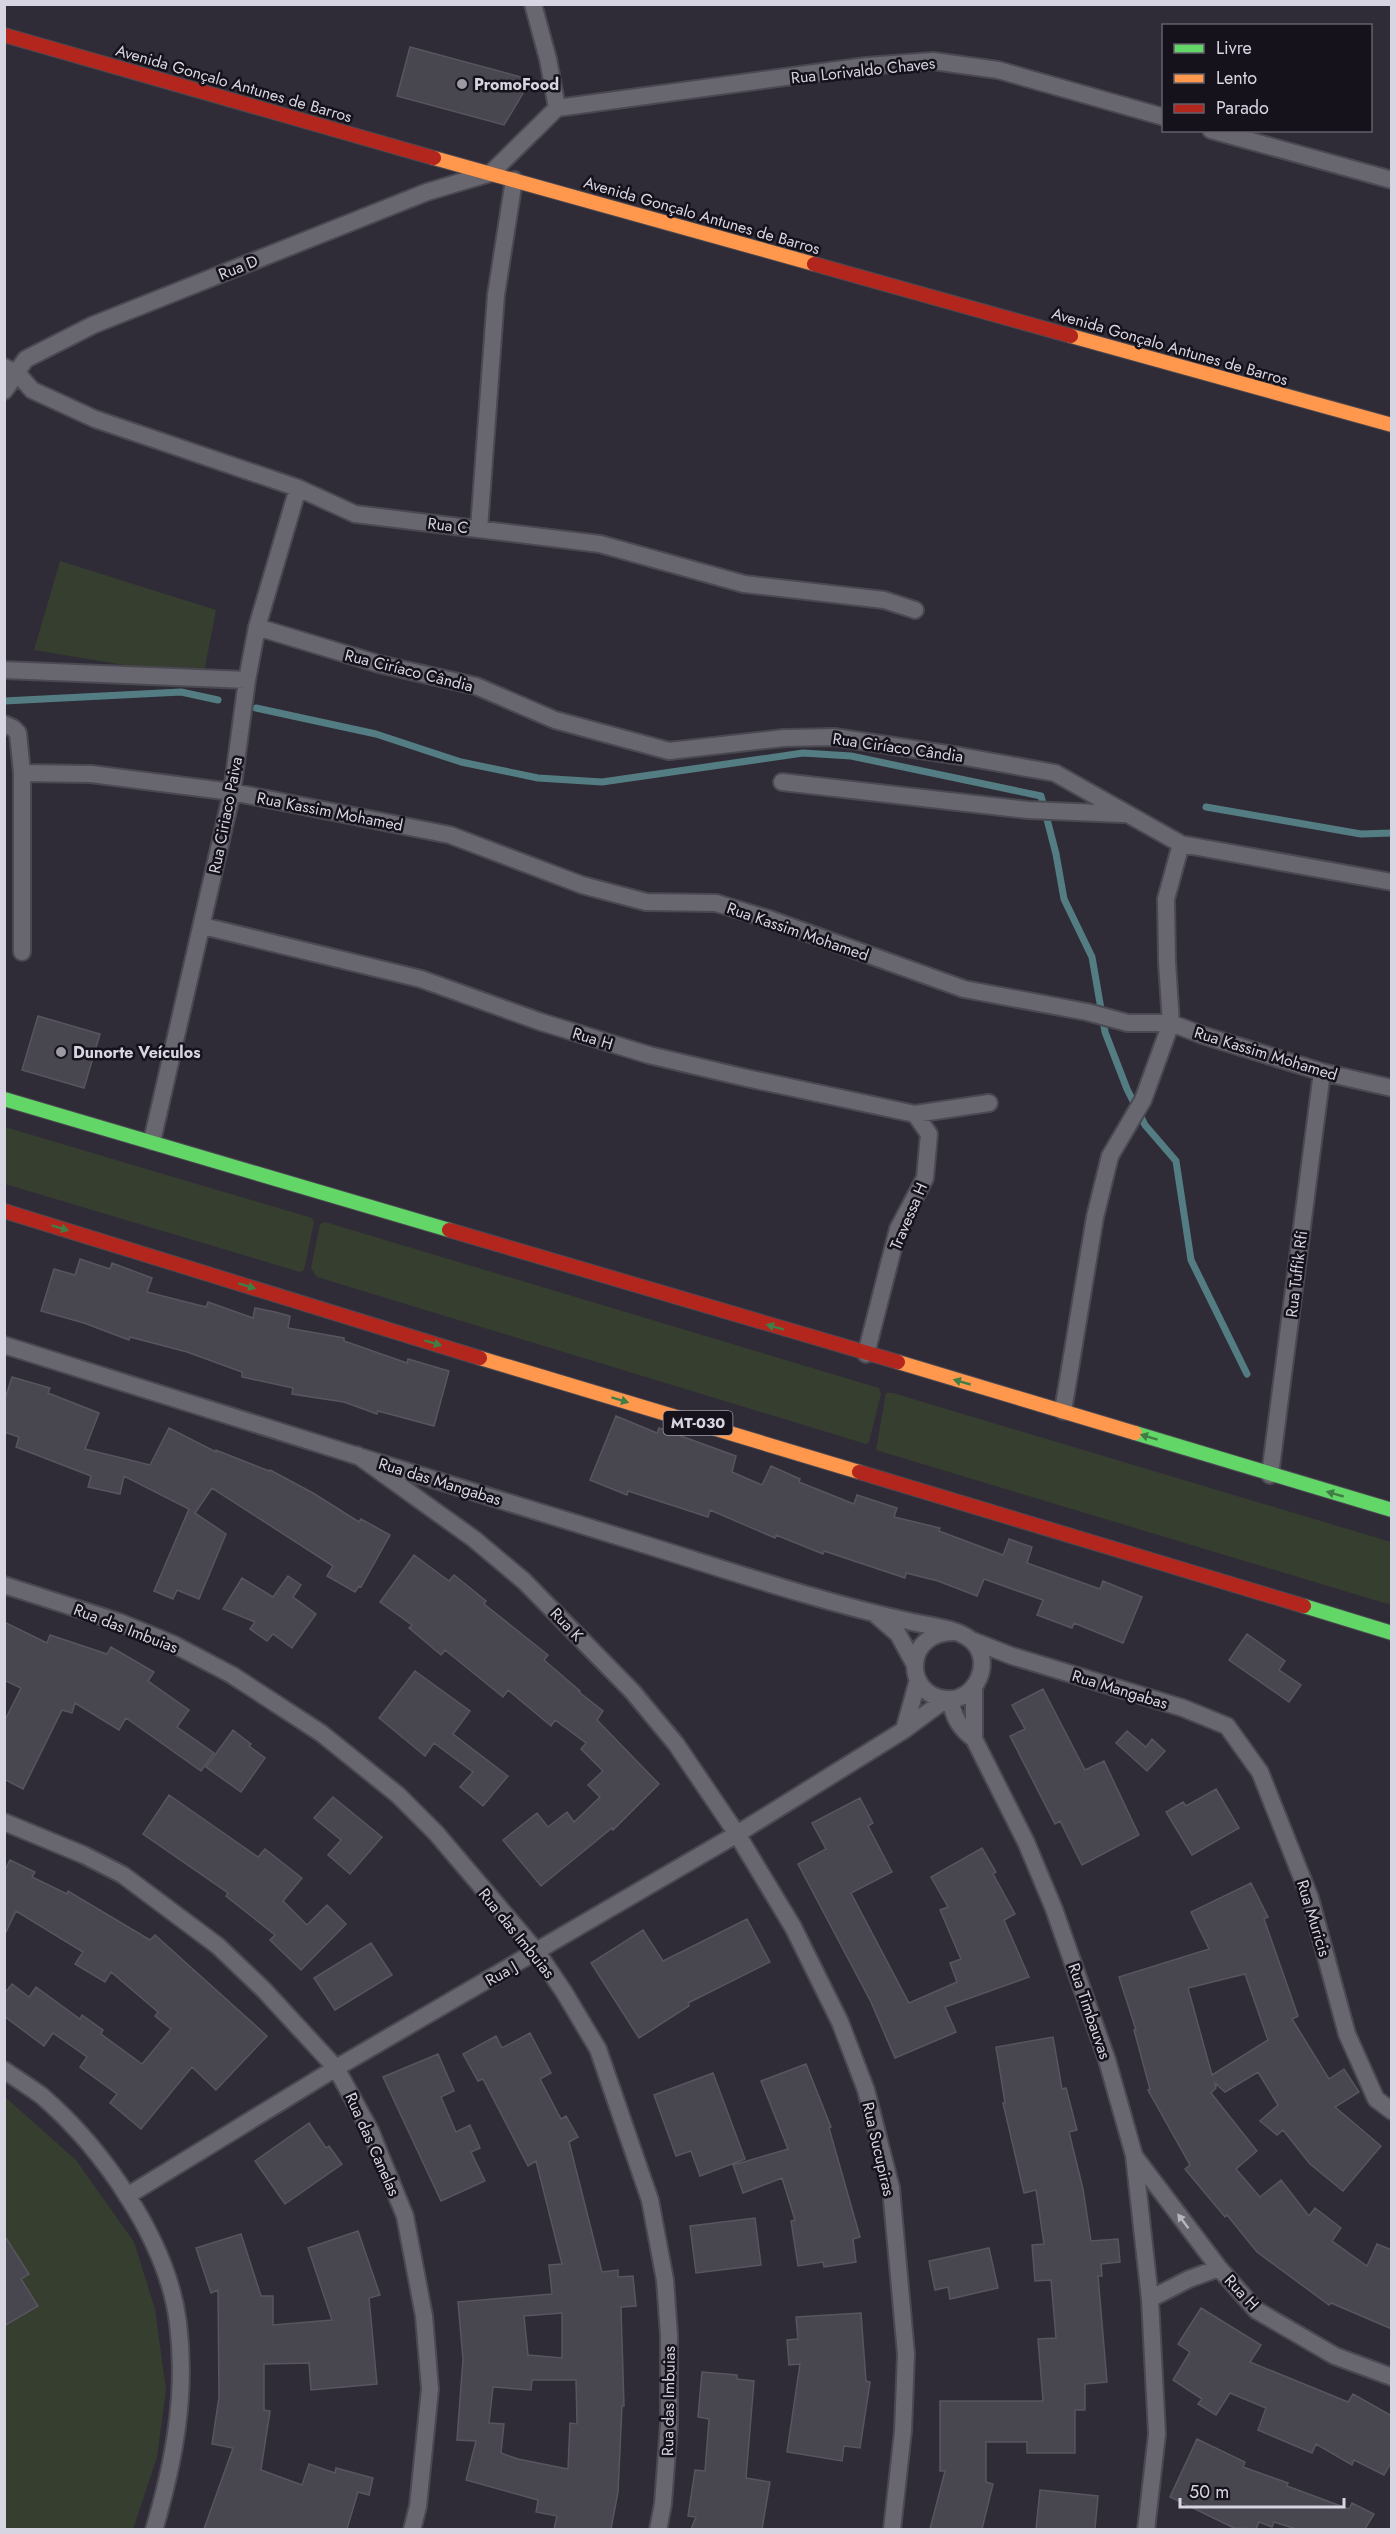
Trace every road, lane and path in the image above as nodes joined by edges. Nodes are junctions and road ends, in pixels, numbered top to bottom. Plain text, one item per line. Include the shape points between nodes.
1 (533, 4) edge
2 (4, 34) edge
3 (557, 108) junction
4 (1162, 116) edge
5 (1218, 132) edge
6 (491, 173) junction
7 (514, 180) junction
8 (1392, 180) edge
9 (11, 371) edge
10 (4, 391) edge
11 (1390, 419) edge
12 (298, 488) junction
13 (479, 529) junction
14 (915, 610) dead end
15 (257, 627) junction
16 (4, 670) edge
17 (247, 680) junction
18 (4, 724) edge
19 (22, 773) junction
20 (782, 782) dead end
21 (232, 792) junction
22 (1124, 814) junction
23 (1181, 844) junction
24 (1392, 882) edge
25 (203, 926) junction
26 (22, 952) dead end
27 (1171, 1023) junction
28 (1322, 1072) junction
29 (1392, 1088) edge
30 (4, 1099) edge
31 (989, 1103) dead end
32 (915, 1114) junction
33 (153, 1142) junction
34 (4, 1211) edge
35 (4, 1345) edge
36 (866, 1354) junction
37 (1063, 1411) junction
38 (357, 1455) junction
39 (1269, 1475) junction
40 (1392, 1510) edge
41 (4, 1585) edge
42 (876, 1614) junction
43 (955, 1632) junction
44 (1392, 1633) edge
45 (970, 1640) junction
46 (1012, 1656) junction
47 (916, 1673) junction
48 (978, 1682) junction
49 (948, 1699) junction
50 (1227, 1726) joint
51 (904, 1730) junction
52 (974, 1738) junction
53 (4, 1822) edge
54 (737, 1834) junction
55 (537, 1952) junction
56 (336, 2068) junction
57 (4, 2070) edge
58 (1392, 2111) edge
59 (1134, 2155) junction
60 (128, 2196) junction
61 (1219, 2268) junction
62 (1150, 2299) junction
63 (1392, 2377) edge
64 (154, 2529) edge
65 (412, 2529) edge
66 (658, 2529) edge
67 (892, 2529) edge
68 (1146, 2529) edge

1 - 3 street
2 - 6 main road, Avenida Gonçalo Antunes de Barros
3 - 4 street, Rua Lorivaldo Chaves via 933,61 998,70
3 - 6 street
5 - 8 street
6 - 7 main road, Avenida Gonçalo Antunes de Barros
6 - 9 street, Rua D via 427,192 93,325 26,358
7 - 11 main road, Avenida Gonçalo Antunes de Barros
7 - 13 street via 496,295
9 - 10 street, Rua D
9 - 12 street, Rua C via 32,390 95,419
12 - 13 street, Rua C via 356,514
12 - 15 street, Rua Ciriaco Paiva
13 - 14 street, Rua C via 600,543 744,584 884,600
15 - 17 street, Rua Ciriaco Paiva
15 - 22 street, Rua Ciríaco Cândia via 379,664 476,686 555,720 669,751 784,738 834,737 1055,773
16 - 17 street
17 - 21 street, Rua Ciriaco Paiva
18 - 19 street via 18,733
19 - 21 street, Rua Kassim Mohamed via 92,774
19 - 26 street
20 - 22 street via 1028,810
21 - 25 street, Rua Ciriaco Paiva
21 - 27 street, Rua Kassim Mohamed via 450,835 582,885 646,902 716,903 964,989 1128,1023
22 - 23 street, Rua Ciríaco Cândia
23 - 24 street, Rua Ciríaco Cândia
23 - 27 street via 1166,899
25 - 32 street, Rua H via 421,979 649,1055
25 - 33 street, Rua Ciriaco Paiva
27 - 28 street, Rua Kassim Mohamed
27 - 37 street via 1143,1100 1110,1156 1095,1216
28 - 29 street, Rua Kassim Mohamed
28 - 39 street, Rua Tuffik Rfi
30 - 33 main road
31 - 32 street, Rua H
32 - 36 street, Travessa H via 929,1134 925,1178 898,1228
36 -> 33 main road
34 -> 44 main road, MT-030
35 - 38 street, Rua das Mangabas
37 -> 36 main road
39 -> 37 main road
38 - 42 street, Rua das Mangabas
38 - 54 street, Rua K via 474,1539 524,1581 639,1700 676,1744
40 -> 39 main road
41 - 55 street, Rua das Imbuias via 175,1645 232,1675 321,1733 398,1795 436,1833
42 - 43 street, Rua das Mangabas
42 - 47 street via 898,1634
43 - 45 street
43 - 47 street via 943,1632 922,1643 916,1654
45 - 46 street, Rua Mangabas
45 - 48 street via 979,1650 982,1663
46 - 48 street via 990,1668
46 - 50 street, Rua Mangabas via 1183,1708
47 - 49 street via 925,1689
47 - 51 street
48 - 49 street via 964,1696
48 - 52 street
49 - 51 street, Rua J
49 - 52 street via 960,1727
50 - 58 street, Rua Muricis via 1260,1772 1310,1898 1347,2034 1376,2099
51 - 54 street, Rua J
52 - 59 street, Rua Timbauvas via 1026,1842 1054,1909 1107,2060
53 - 56 street, Rua das Canelas via 123,1875 218,1946
54 - 55 street, Rua J
54 - 67 street, Rua Sucupiras via 793,1927 840,2022 866,2090 891,2188 906,2354 903,2431
55 - 56 street, Rua J
55 - 66 street, Rua das Imbuias via 598,2049 650,2200 665,2280 669,2335 669,2424
56 - 60 street, Rua J
56 - 65 street, Rua das Canelas via 370,2130 405,2216 424,2316 430,2389 418,2506
57 - 60 street via 68,2121 110,2168
61 -> 59 street, Rua H
59 - 62 street, Rua Timbauvas
60 - 64 street via 165,2270 178,2322 178,2432
61 - 62 street
61 - 63 street, Rua H via 1256,2310 1335,2356
62 - 68 street, Rua Timbauvas via 1157,2434

